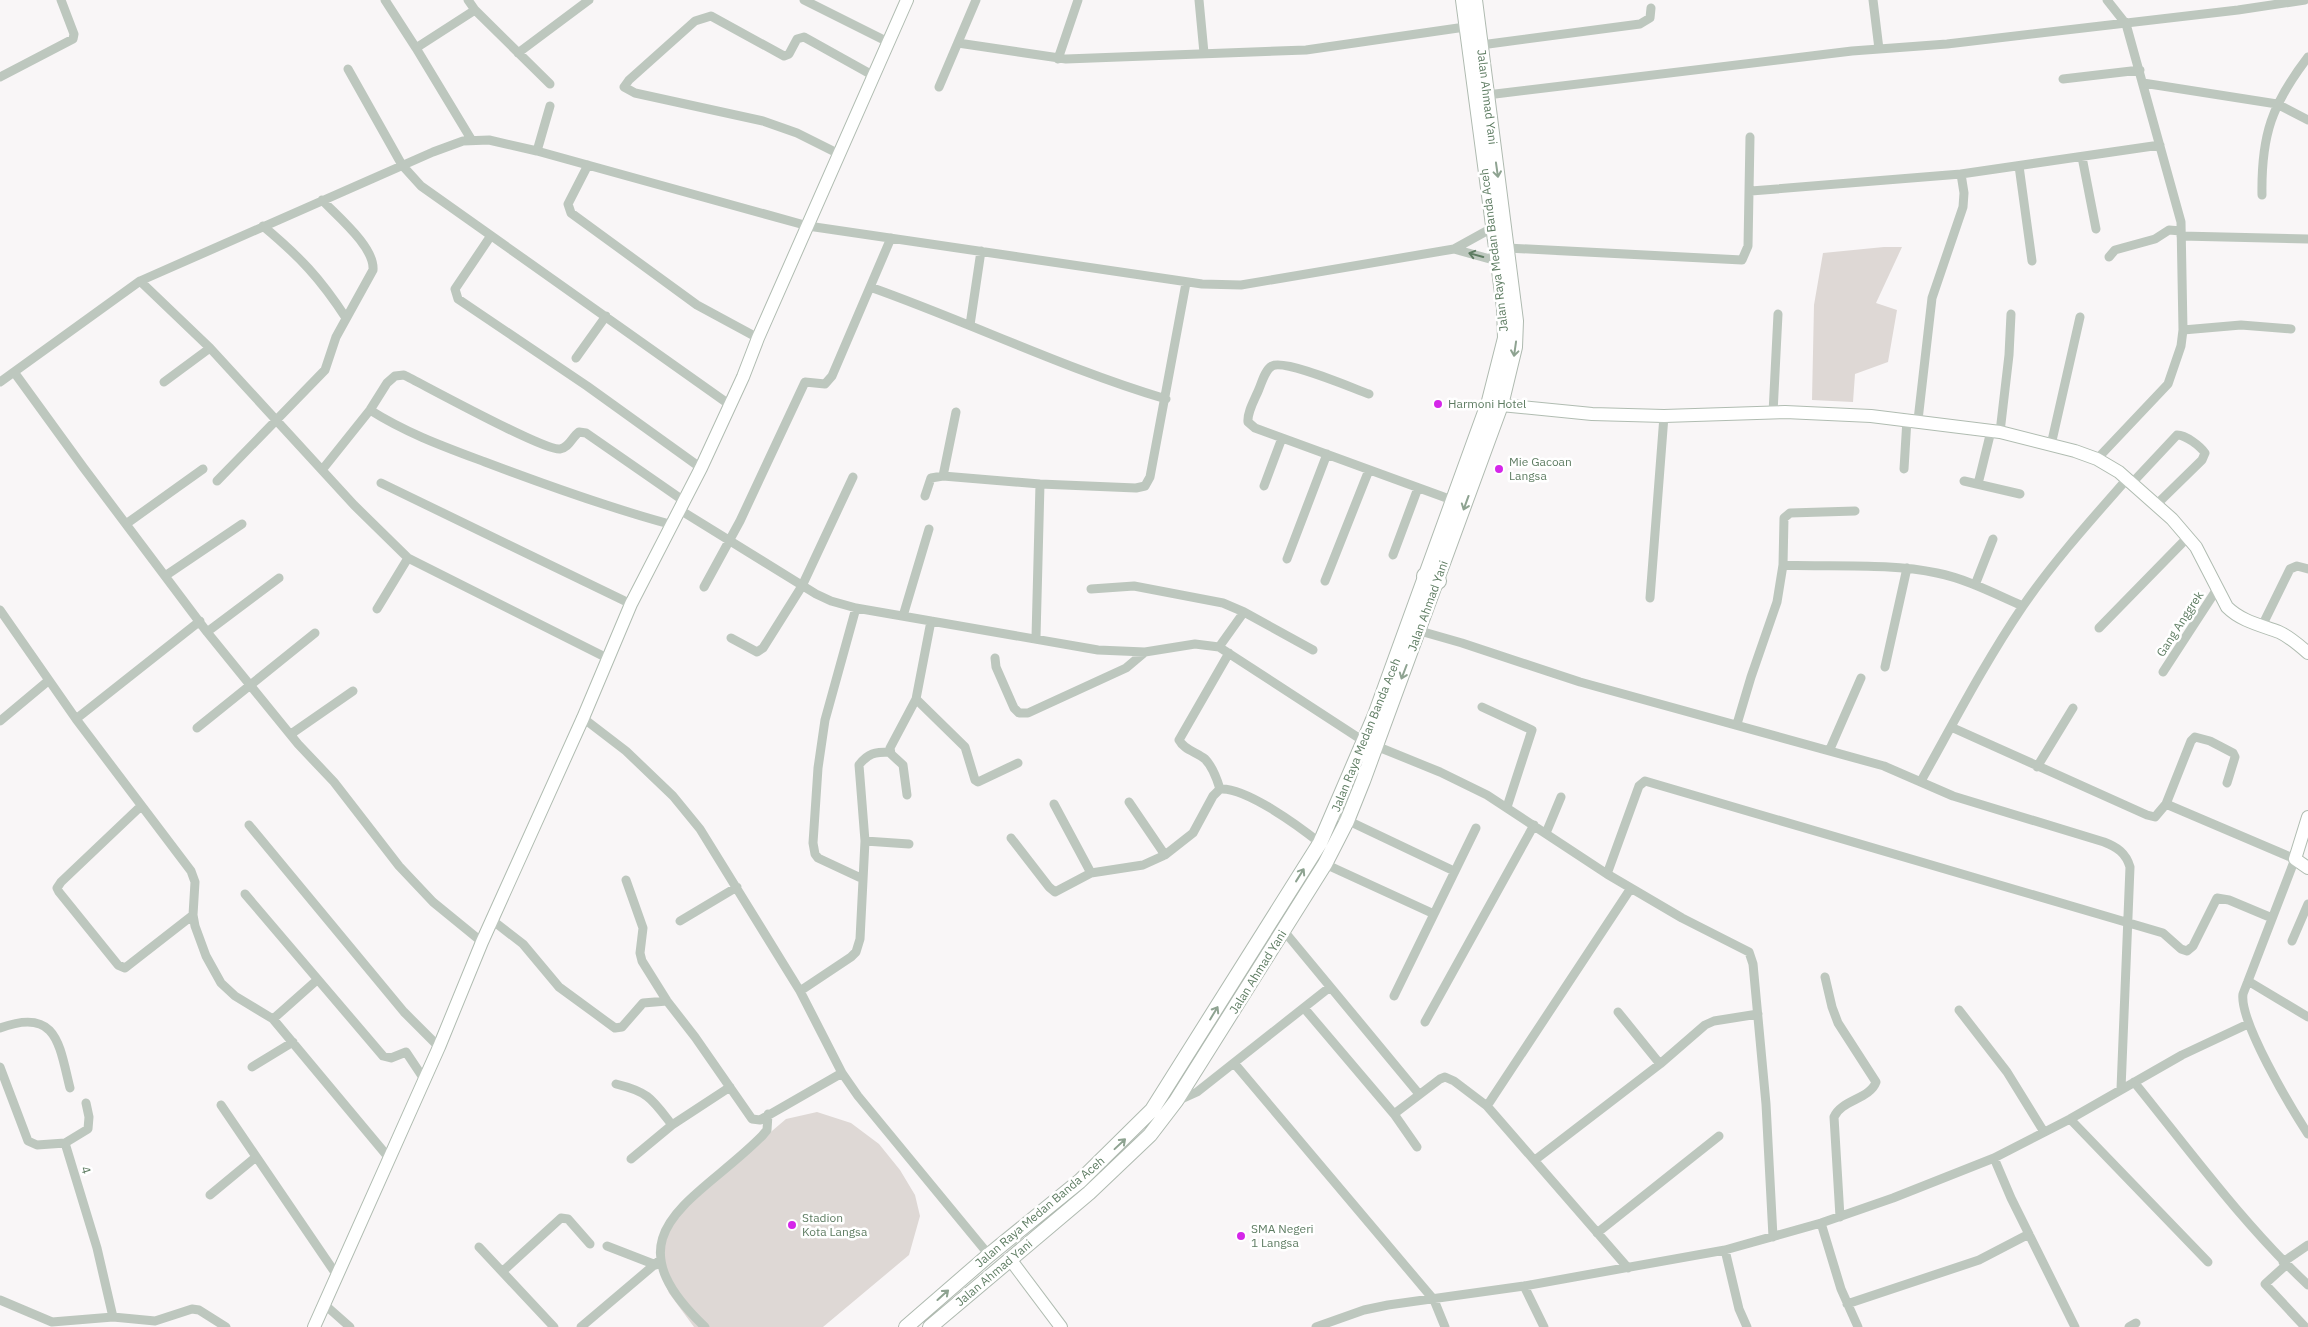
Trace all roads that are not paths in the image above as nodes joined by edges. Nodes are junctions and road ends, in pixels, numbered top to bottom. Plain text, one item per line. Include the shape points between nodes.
1 (61, 0) edge
2 (385, 0) edge
3 (468, 0) edge
4 (589, 0) edge
5 (804, 0) edge
6 (907, 0) edge
7 (976, 0) edge
8 (1078, 0) edge
9 (1199, 0) edge
10 (1463, 0) edge
11 (1475, 0) edge
12 (1873, 0) edge
13 (2107, 0) edge
14 (2305, 0) edge
15 (1651, 8) dead end
16 (475, 10) junction
17 (2126, 24) junction
18 (1472, 25) junction
19 (888, 42) junction
20 (958, 43) junction
21 (1481, 45) junction
22 (416, 48) junction
23 (1879, 49) junction
24 (518, 53) junction
25 (1204, 53) junction
26 (2308, 57) edge
27 (1058, 59) junction
28 (348, 69) dead end
29 (2140, 70) junction
30 (874, 76) junction
31 (0, 77) edge
32 (2064, 78) dead end
33 (2144, 83) junction
34 (550, 84) dead end
35 (940, 87) dead end
36 (1487, 95) junction
37 (2277, 104) junction
38 (550, 106) dead end
39 (2308, 120) edge
40 (1750, 137) dead end
41 (471, 139) junction
42 (2160, 145) junction
43 (537, 151) junction
44 (839, 154) junction
45 (2082, 157) junction
46 (402, 165) junction
47 (588, 165) junction
48 (2019, 166) junction
49 (1961, 174) junction
50 (1751, 191) junction
51 (2262, 195) dead end
52 (322, 200) junction
53 (263, 226) junction
54 (808, 226) junction
55 (1492, 228) junction
56 (2096, 229) dead end
57 (2181, 233) junction
58 (490, 237) junction
59 (891, 238) junction
60 (2308, 239) edge
61 (1507, 248) junction
62 (1454, 249) junction
63 (981, 250) junction
64 (2109, 257) dead end
65 (1497, 261) junction
66 (2032, 261) dead end
67 (140, 281) junction
68 (1186, 283) junction
69 (870, 287) junction
70 (1778, 314) dead end
71 (2011, 314) dead end
72 (606, 316) junction
73 (2080, 317) dead end
74 (346, 318) junction
75 (970, 325) junction
76 (2291, 329) dead end
77 (2183, 330) junction
78 (758, 338) junction
79 (210, 348) junction
80 (576, 358) dead end
81 (18, 377) junction
82 (0, 382) edge
83 (164, 382) dead end
84 (1369, 394) dead end
85 (1166, 399) junction
86 (1501, 404) junction
87 (730, 405) junction
88 (370, 410) junction
89 (956, 412) dead end
90 (1773, 413) junction
91 (1664, 416) junction
92 (1912, 420) junction
93 (276, 421) junction
94 (1996, 431) junction
95 (1282, 438) junction
96 (2051, 445) junction
97 (1327, 454) junction
98 (2098, 459) junction
99 (701, 468) junction
100 (203, 469) dead end
101 (1904, 469) dead end
102 (322, 470) junction
103 (1368, 470) junction
104 (854, 476) dead end
105 (943, 476) junction
106 (217, 481) dead end
107 (1964, 481) dead end
108 (2130, 481) junction
109 (381, 483) dead end
110 (1040, 484) junction
111 (1978, 484) junction
112 (1264, 486) dead end
113 (1418, 488) junction
114 (2020, 494) dead end
115 (925, 496) dead end
116 (1452, 500) junction
117 (2157, 504) junction
118 (682, 506) junction
119 (1855, 511) dead end
120 (126, 524) junction
121 (242, 524) dead end
122 (673, 525) junction
123 (929, 529) dead end
124 (2188, 537) junction
125 (1993, 539) dead end
126 (730, 540) junction
127 (1393, 555) dead end
128 (408, 558) junction
129 (1287, 559) dead end
130 (1783, 565) junction
131 (1907, 568) junction
132 (2308, 569) edge
133 (165, 576) junction
134 (279, 578) dead end
135 (1432, 578) junction
136 (1326, 581) dead end
137 (1975, 585) junction
138 (704, 586) dead end
139 (802, 586) junction
140 (1091, 589) dead end
141 (2217, 589) junction
142 (1650, 598) dead end
143 (631, 604) junction
144 (2023, 606) junction
145 (856, 608) junction
146 (377, 609) dead end
147 (0, 610) edge
148 (1244, 612) junction
149 (903, 616) junction
150 (931, 621) junction
151 (200, 622) junction
152 (2262, 626) junction
153 (2099, 628) dead end
154 (1420, 631) junction
155 (208, 632) junction
156 (315, 633) dead end
157 (731, 638) dead end
158 (1036, 638) junction
159 (1219, 648) junction
160 (1313, 650) dead end
161 (1146, 652) junction
162 (2308, 652) edge
163 (1230, 653) junction
164 (607, 658) junction
165 (995, 658) dead end
166 (1885, 667) dead end
167 (2163, 672) dead end
168 (1861, 678) dead end
169 (48, 681) junction
170 (251, 685) junction
171 (353, 691) dead end
172 (916, 699) junction
173 (1482, 707) dead end
174 (2074, 708) dead end
175 (583, 718) junction
176 (76, 719) junction
177 (0, 722) edge
178 (1737, 724) junction
179 (1951, 727) junction
180 (197, 728) dead end
181 (291, 734) junction
182 (1371, 744) junction
183 (1830, 749) junction
184 (890, 752) junction
185 (1018, 763) dead end
186 (2037, 767) junction
187 (1921, 781) junction
188 (2227, 783) dead end
189 (1220, 789) junction
190 (907, 795) dead end
191 (1561, 797) dead end
192 (1128, 802) dead end
193 (1054, 804) dead end
194 (2166, 804) junction
195 (140, 807) junction
196 (1507, 807) junction
197 (1334, 814) junction
198 (2308, 817) edge
199 (1347, 821) junction
200 (249, 825) dead end
201 (1534, 825) junction
202 (1476, 828) dead end
203 (1546, 833) junction
204 (1011, 838) dead end
205 (865, 841) junction
206 (1320, 843) junction
207 (909, 844) dead end
208 (1165, 854) junction
209 (2295, 859) junction
210 (1325, 864) junction
211 (2308, 868) edge
212 (1454, 871) junction
213 (1091, 873) junction
214 (1607, 874) junction
215 (626, 880) dead end
216 (863, 880) junction
217 (737, 887) junction
218 (1631, 888) junction
219 (245, 894) dead end
220 (2308, 904) edge
221 (1434, 914) junction
222 (193, 916) junction
223 (2272, 918) junction
224 (492, 920) junction
225 (680, 921) dead end
226 (2127, 923) junction
227 (1284, 932) junction
228 (2292, 941) dead end
229 (482, 942) junction
230 (1825, 977) dead end
231 (317, 980) junction
232 (2248, 981) junction
233 (1330, 987) junction
234 (800, 991) junction
235 (1394, 996) dead end
236 (667, 1001) junction
237 (1304, 1008) junction
238 (1959, 1010) dead end
239 (1618, 1012) dead end
240 (1758, 1014) junction
241 (2308, 1017) edge
242 (273, 1019) junction
243 (1425, 1022) dead end
244 (2248, 1024) junction
245 (0, 1028) edge
246 (293, 1042) junction
247 (439, 1047) junction
248 (1234, 1063) junction
249 (1660, 1064) junction
250 (0, 1067) edge
251 (252, 1067) dead end
252 (842, 1073) junction
253 (424, 1079) junction
254 (2134, 1082) junction
255 (616, 1084) dead end
256 (730, 1087) junction
257 (70, 1088) dead end
258 (2121, 1088) junction
259 (1419, 1094) junction
260 (1176, 1101) junction
261 (86, 1103) dead end
262 (221, 1105) dead end
263 (1487, 1106) junction
264 (768, 1114) junction
265 (1394, 1114) junction
266 (2070, 1119) junction
267 (672, 1125) junction
268 (2044, 1132) junction
269 (2308, 1134) edge
270 (1719, 1136) dead end
271 (65, 1143) junction
272 (1417, 1147) dead end
273 (256, 1157) junction
274 (389, 1158) junction
275 (1994, 1158) junction
276 (631, 1159) dead end
277 (1535, 1160) junction
278 (210, 1195) dead end
279 (1840, 1217) junction
280 (1821, 1223) junction
281 (1597, 1233) junction
282 (2029, 1234) junction
283 (1773, 1237) junction
284 (590, 1244) dead end
285 (2308, 1245) edge
286 (607, 1246) dead end
287 (479, 1247) dead end
288 (1725, 1250) junction
289 (989, 1255) junction
290 (1010, 1259) junction
291 (2208, 1262) dead end
292 (658, 1263) junction
293 (2285, 1263) junction
294 (1628, 1268) junction
295 (503, 1271) junction
296 (336, 1274) junction
297 (2308, 1285) edge
298 (1524, 1286) junction
299 (0, 1300) edge
300 (1434, 1300) junction
301 (324, 1304) junction
302 (1847, 1304) junction
303 (113, 1317) junction
304 (1340, 1318) junction
305 (226, 1327) edge
306 (314, 1327) edge
307 (350, 1327) edge
308 (554, 1327) edge
309 (581, 1327) edge
310 (705, 1327) edge
311 (906, 1327) edge
312 (930, 1327) edge
313 (1060, 1327) edge
314 (1316, 1327) edge
315 (1345, 1327) edge
316 (1445, 1327) edge
317 (1544, 1327) edge
318 (1746, 1327) edge
319 (1858, 1327) edge
320 (2075, 1327) edge
321 (2305, 1327) edge

1 - 31 street via 73,39
2 - 22 street
3 - 16 street
4 - 24 street
5 - 19 street
6 - 19 main road
7 - 20 street
8 - 27 street
9 - 25 street
10 - 18 main road, Jalan Raya Medan Banda Aceh
11 - 18 main road, Jalan Ahmad Yani
12 - 23 street
13 - 17 street
14 - 17 street
15 - 21 street via 1650,18 1640,24
16 - 22 street
16 - 24 street
17 - 23 street
17 - 29 street
18 - 21 main road, Jalan Ahmad Yani
18 - 25 street via 1306,50
18 - 55 main road, Jalan Raya Medan Banda Aceh
19 - 30 main road
20 - 27 street
20 - 35 street
21 - 36 main road, Jalan Ahmad Yani
22 - 41 street
23 - 36 street
24 - 34 street
25 - 27 street
26 - 37 street
28 - 46 street
29 - 32 street
29 - 33 street
30 - 44 main road
30 - 44 street via 804,37 797,39 789,54 784,56 711,16 694,20 624,88 635,94 782,127
33 - 37 street
33 - 42 street
36 -> 61 main road, Jalan Ahmad Yani
37 - 39 street
37 - 51 street via 2264,144
38 - 43 street
40 - 50 street
41 - 43 street
41 - 46 street
42 - 45 street
42 - 57 street via 2178,207
43 - 47 street
44 - 54 main road
45 - 48 street
45 - 56 street
46 - 52 street
46 - 58 street via 421,186
47 - 54 street
47 - 78 street via 568,204 571,213 697,304
48 - 49 street
48 - 66 street
49 - 50 street
49 - 92 street via 1963,207 1932,298
50 - 61 street via 1748,246 1745,257 1739,260
52 - 53 street
52 - 74 street via 360,241 373,263 370,277
53 - 67 street
53 - 74 street via 315,274
54 - 59 street
54 - 78 main road
55 - 62 street
55 - 65 main road, Jalan Raya Medan Banda Aceh
57 - 60 street
57 - 64 street via 2169,230 2155,239 2116,250
57 - 77 street
58 - 72 street
58 - 99 street via 455,289 458,299
59 - 63 street
59 - 69 street
61 -> 86 main road, Jalan Ahmad Yani via 1516,334 1512,365
65 -> 62 street
62 - 68 street via 1241,285
63 - 68 street
63 - 75 street
65 - 116 main road, Jalan Raya Medan Banda Aceh via 1505,323 1501,357 1489,401
67 - 79 street
67 - 81 street
68 - 85 street
69 - 75 street via 914,301
69 - 126 street via 828,383 806,381 804,384
70 - 90 street
71 - 94 street via 2009,355
72 - 80 street
72 - 87 street
73 - 96 street
74 - 93 street via 325,370
75 - 85 street via 1127,388
76 - 77 street via 2241,325
77 - 98 street via 2168,384
78 - 87 main road
79 - 83 street
79 - 93 street
81 - 82 street
81 - 120 street
84 - 95 street via 1283,364 1271,366 1249,412 1248,422
85 - 110 street via 1150,477 1145,486
86 - 91 main road via 1592,414
86 -> 135 main road, Jalan Ahmad Yani
87 - 99 main road
88 - 102 street
88 - 118 street via 391,378 404,375 556,449 567,446 579,432 586,433
88 - 122 street via 407,432 499,467
89 - 105 street
90 - 91 main road
90 - 92 main road via 1834,413
91 - 142 street
92 - 94 main road
92 - 101 street
93 - 102 street
93 - 106 street
94 - 96 main road
94 - 111 street
95 - 97 street
95 - 112 street
96 - 98 main road
97 - 103 street
97 - 129 street
98 - 108 main road
99 - 118 main road
100 - 120 street
102 - 128 street
103 - 113 street
103 - 136 street
104 - 139 street
105 - 110 street
105 - 115 street via 931,478
107 - 111 street
108 - 117 main road
108 - 117 street via 2177,435 2184,436 2204,451 2202,460
108 - 144 street via 2064,552
109 - 143 street
110 - 158 street
111 - 114 street
113 - 116 street
113 - 127 street
116 - 135 main road, Jalan Raya Medan Banda Aceh
117 - 124 main road
118 - 122 main road
118 - 126 street
119 - 130 street via 1786,515 1782,527
120 - 133 street
121 - 133 street
122 - 143 main road
123 - 149 street
124 - 141 main road
124 - 153 street
125 - 137 street
126 - 138 street
126 - 139 street
128 - 146 street
128 - 164 street
130 - 131 street
130 - 178 street via 1777,602
131 - 137 street
131 - 166 street
132 - 152 street via 2297,566 2290,569
133 - 151 street
134 - 155 street
135 - 154 main road, Jalan Ahmad Yani
135 - 182 main road, Jalan Raya Medan Banda Aceh
137 - 144 street
139 - 145 street via 831,601
139 - 157 street via 762,650 757,652
140 - 148 street via 1134,586 1205,599
141 - 152 main road via 2232,612
141 - 167 street, Gang Anggrek
143 - 164 main road
144 - 179 street
145 - 149 street
145 - 216 street via 826,720 818,768 813,843 814,854 818,858
147 - 169 street
148 - 159 street
148 - 160 street
149 - 150 street
150 - 158 street
150 - 172 street
151 - 155 street
151 - 176 street
152 - 162 main road via 2286,636
154 - 178 street via 1580,682
154 -> 182 main road, Jalan Ahmad Yani
155 - 170 street
156 - 170 street
158 - 161 street via 1098,650
159 - 161 street via 1195,644
159 - 163 street
161 - 165 street via 1126,668 1028,714 1019,713 1014,708
163 - 182 street
163 - 189 street via 1179,740 1205,759
164 - 175 main road
168 - 183 street
169 - 176 street
169 - 177 street
170 - 180 street
170 - 181 street
171 - 181 street
172 - 184 street
172 - 185 street via 966,747 978,782
173 - 196 street via 1532,730
174 - 186 street
175 - 217 street via 626,751 672,796 700,829
175 - 224 main road
176 - 195 street
178 - 183 street
179 - 186 street
179 - 187 street
181 - 229 street via 334,782 398,866 433,902
182 - 196 street via 1465,784
182 - 197 main road, Jalan Raya Medan Banda Aceh
182 - 199 main road, Jalan Ahmad Yani
183 - 187 street
184 - 190 street via 903,766
184 - 205 street via 873,752 865,756 859,765
186 - 194 street via 2152,817 2157,816
187 - 226 street via 1953,796 2104,842 2122,852 2130,867
188 - 194 street via 2235,757 2233,753 2195,737
189 - 206 street via 1232,790 1264,805
189 - 208 street via 1193,833
191 - 203 street
192 - 208 street
193 - 213 street
194 - 209 street
195 - 222 street via 194,877
195 - 222 street via 61,882 59,892 118,965 125,968
196 - 201 street
197 - 199 street
197 - 206 main road, Jalan Raya Medan Banda Aceh
198 - 209 main road
199 - 210 main road, Jalan Ahmad Yani
199 - 212 street
200 - 247 street via 404,1012
201 - 203 street
201 - 243 street
202 - 212 street
203 - 214 street
204 - 213 street via 1052,891 1058,891
205 - 207 street
205 - 216 street
289 -> 206 main road, Jalan Raya Medan Banda Aceh via 1080,1181 1152,1110
208 - 213 street via 1143,865
209 - 211 main road
209 - 223 street
210 - 221 street
210 - 227 main road, Jalan Ahmad Yani
212 - 221 street
214 - 218 street
214 - 226 street via 1639,786 1645,780
215 - 236 street via 644,932 640,957
216 - 234 street via 862,928 856,952
217 - 225 street
217 - 234 street
218 - 240 street via 1748,952 1754,964
218 - 263 street
219 - 231 street
220 - 228 street
221 - 235 street
222 - 242 street via 206,956 221,983 235,996
223 - 226 street via 2230,900 2217,898 2193,946 2187,951 2163,933
223 - 232 street
224 - 229 main road
224 - 236 street via 523,944 559,987 615,1028 622,1027 643,1003
226 - 258 street
227 - 233 street
227 - 260 main road, Jalan Ahmad Yani
229 - 247 main road
230 - 279 street via 1838,1023 1876,1082 1873,1089 1839,1110 1834,1117
231 - 242 street
231 - 253 street via 382,1056 391,1058 406,1052
232 - 241 street
232 - 244 street via 2242,999
233 - 237 street
233 - 259 street
234 - 252 street
236 - 256 street
237 - 248 street
237 - 265 street
238 - 268 street via 2007,1072
239 - 249 street
240 - 249 street via 1705,1025
240 - 283 street
242 - 246 street
244 - 254 street
244 - 269 street
245 - 257 street via 24,1021 49,1028 57,1040
246 - 251 street
246 - 274 street
247 - 253 main road
248 - 260 street via 1197,1092
248 - 300 street
249 - 277 street
250 - 271 street via 28,1141 37,1145
252 - 264 street
252 - 289 street via 876,1121
253 - 274 main road
254 - 258 street
254 - 293 street
255 - 267 street via 649,1097
256 - 264 street via 752,1119 760,1120
256 - 267 street
258 - 266 street
259 - 263 street via 1440,1079 1449,1078
259 - 265 street
260 - 290 main road, Jalan Ahmad Yani via 1134,1152
261 - 271 street via 88,1129
262 - 273 street
263 - 277 street
264 - 292 street via 767,1130 762,1136 672,1217 663,1236
265 - 272 street
266 - 268 street
266 - 291 street
267 - 276 street
268 - 275 street
270 - 281 street
271 - 303 street, 4 via 97,1248
273 - 278 street
273 - 296 street
274 - 296 main road
275 - 279 street
275 - 282 street
277 - 281 street
279 - 280 street
280 - 283 street
280 - 302 street
281 - 294 street
282 - 302 street via 1979,1260
282 - 320 street
283 - 288 street
284 - 295 street via 568,1219 561,1218
285 - 293 street
286 - 292 street
287 - 295 street
288 - 294 street
288 - 318 street
311 -> 289 main road, Jalan Raya Medan Banda Aceh
290 - 312 main road, Jalan Ahmad Yani
290 - 313 main road
292 - 309 street
292 - 310 street via 679,1298
293 - 297 street
293 - 321 street via 2265,1284
294 - 298 street
295 - 308 street
296 - 301 main road
298 - 300 street
298 - 317 street
299 - 303 street via 52,1322
300 - 304 street via 1388,1305
300 - 316 street
301 - 306 main road
301 - 307 street
302 - 319 street
303 - 305 street via 155,1322 183,1310 199,1310
304 - 314 street
304 - 315 street

